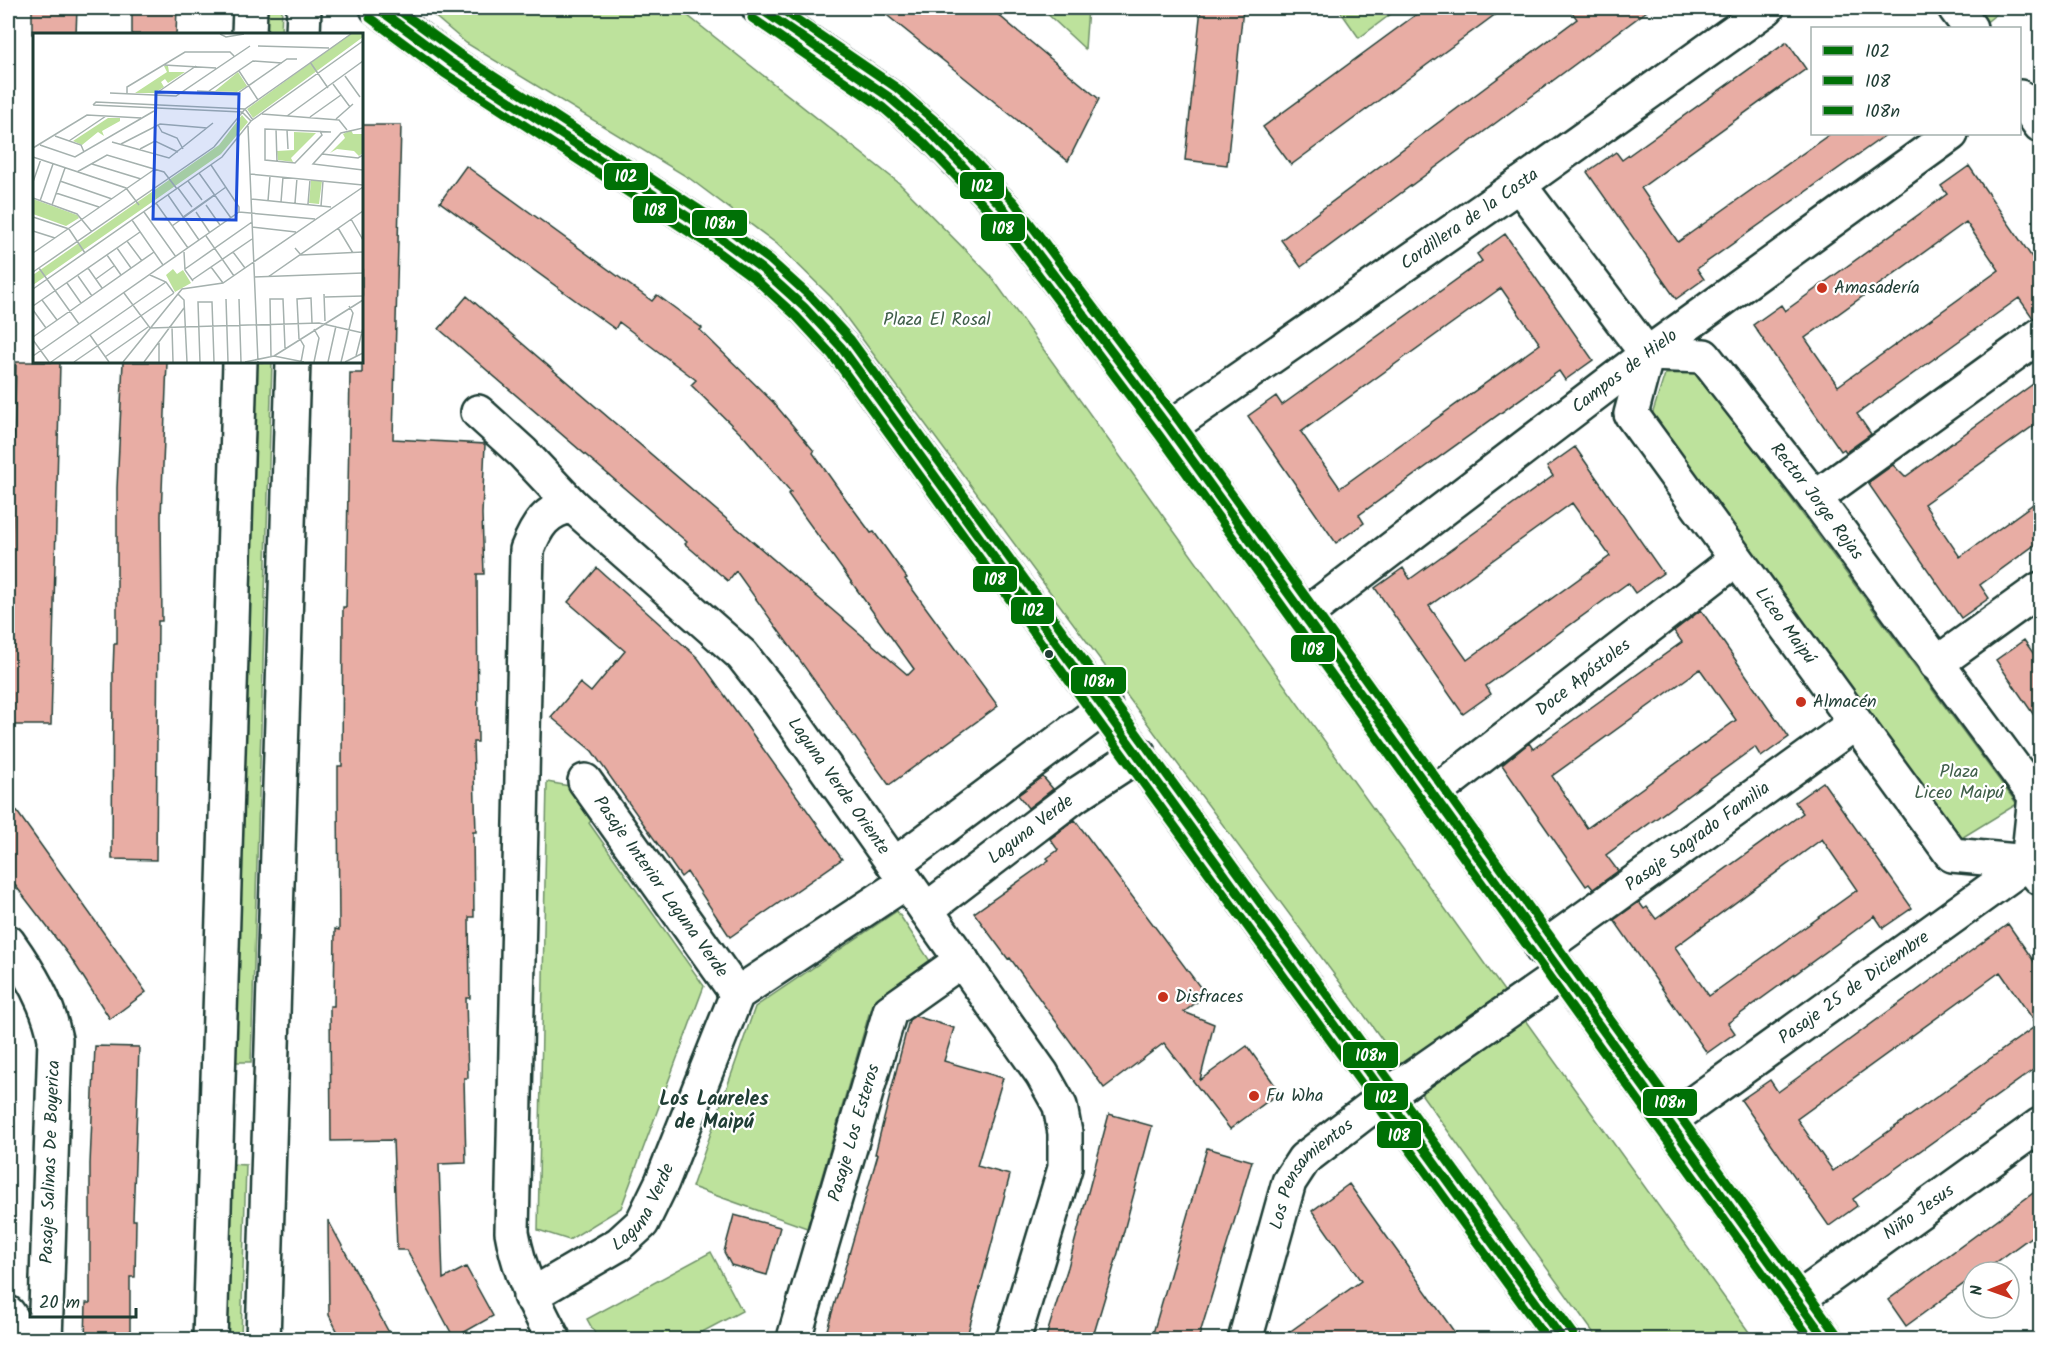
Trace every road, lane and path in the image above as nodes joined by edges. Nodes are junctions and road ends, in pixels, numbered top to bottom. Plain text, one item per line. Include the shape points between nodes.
1 (250, 8) edge
2 (304, 8) edge
3 (377, 8) edge
4 (759, 8) edge
5 (1767, 8) edge
6 (1955, 8) edge
7 (1969, 27) edge
8 (249, 33) edge
9 (303, 33) edge
10 (2021, 100) edge
11 (2040, 125) edge
12 (1950, 135) edge
13 (1519, 185) junction
14 (2040, 335) edge
15 (1647, 354) junction
16 (240, 363) edge
17 (293, 363) edge
18 (478, 412) dead end
19 (1169, 428) junction
20 (1815, 498) junction
21 (573, 506) junction
22 (1735, 560) junction
23 (2040, 589) edge
24 (1305, 615) junction
25 (1936, 664) junction
26 (1105, 707) junction
27 (1854, 724) junction
28 (1139, 754) junction
29 (585, 781) dead end
30 (1433, 794) junction
31 (2036, 864) edge
32 (900, 873) junction
33 (926, 910) junction
34 (8, 942) edge
35 (962, 960) junction
36 (1552, 961) junction
37 (736, 994) junction
38 (1386, 1096) junction
39 (218, 1111) junction
40 (270, 1113) junction
41 (1669, 1121) junction
42 (2040, 1125) edge
43 (530, 1296) junction
44 (1797, 1300) junction
45 (8, 1313) edge
46 (1245, 1339) edge
47 (27, 1340) edge
48 (45, 1340) edge
49 (210, 1340) edge
50 (263, 1340) edge
51 (554, 1340) edge
52 (797, 1340) edge
53 (1013, 1340) edge
54 (1563, 1340) edge
55 (1826, 1340) edge

1 - 8 street
2 - 9 street
3 - 26 street via 451,63 716,235 804,307 874,389
4 - 19 street via 889,97 973,175 1032,246
5 - 13 street, Cordillera de la Costa
6 - 7 street
10 - 11 street
12 - 15 street, Campos de Hielo
13 - 15 street
13 - 19 street, Cordillera de la Costa
14 - 20 street
15 - 20 street, Rector Jorge Rojas via 1704,356
15 - 22 street, Liceo Maipú via 1631,414
15 - 24 street, Campos de Hielo
16 - 39 street
17 - 40 street
18 - 21 street, Laguna Verde Oriente
19 - 24 street
20 - 25 street, Rector Jorge Rojas
21 - 32 street, Laguna Verde Oriente via 742,655
21 - 43 street via 548,514 535,528 526,550 512,1233 517,1264
22 - 27 street, Liceo Maipú
22 - 30 street, Doce Apóstoles
23 - 25 street
24 - 30 street
25 - 31 street, Rector Jorge Rojas via 2035,796
26 - 28 street
26 - 32 street
27 - 31 street, Liceo Maipú via 1952,855
27 - 36 street, Pasaje Sagrado Familia
28 - 33 street, Laguna Verde via 1076,795
28 - 38 street
29 - 37 street, Pasaje Interior Laguna Verde
30 - 36 street
31 - 41 street, Pasaje 25 de Diciembre
32 - 33 street, Laguna Verde Oriente
32 - 37 street
33 - 35 street, Laguna Verde Oriente
34 - 48 street, Pasaje Salinas De Boyerica via 42,996 55,1039
35 - 52 street, Pasaje Los Esteros via 890,1011 795,1335
35 - 53 street, Laguna Verde Oriente via 1042,1074 1060,1106 1065,1133 1065,1168
36 - 38 street, Los Pensamientos
36 - 41 street
37 - 43 street, Laguna Verde via 642,1223 619,1244
38 - 46 street, Los Pensamientos via 1316,1148 1295,1171
38 - 54 street
39 - 40 street
39 - 49 street
40 - 50 street
41 - 44 street
42 - 44 street, Niño Jesus
43 - 51 street
44 - 55 street
45 - 47 street

